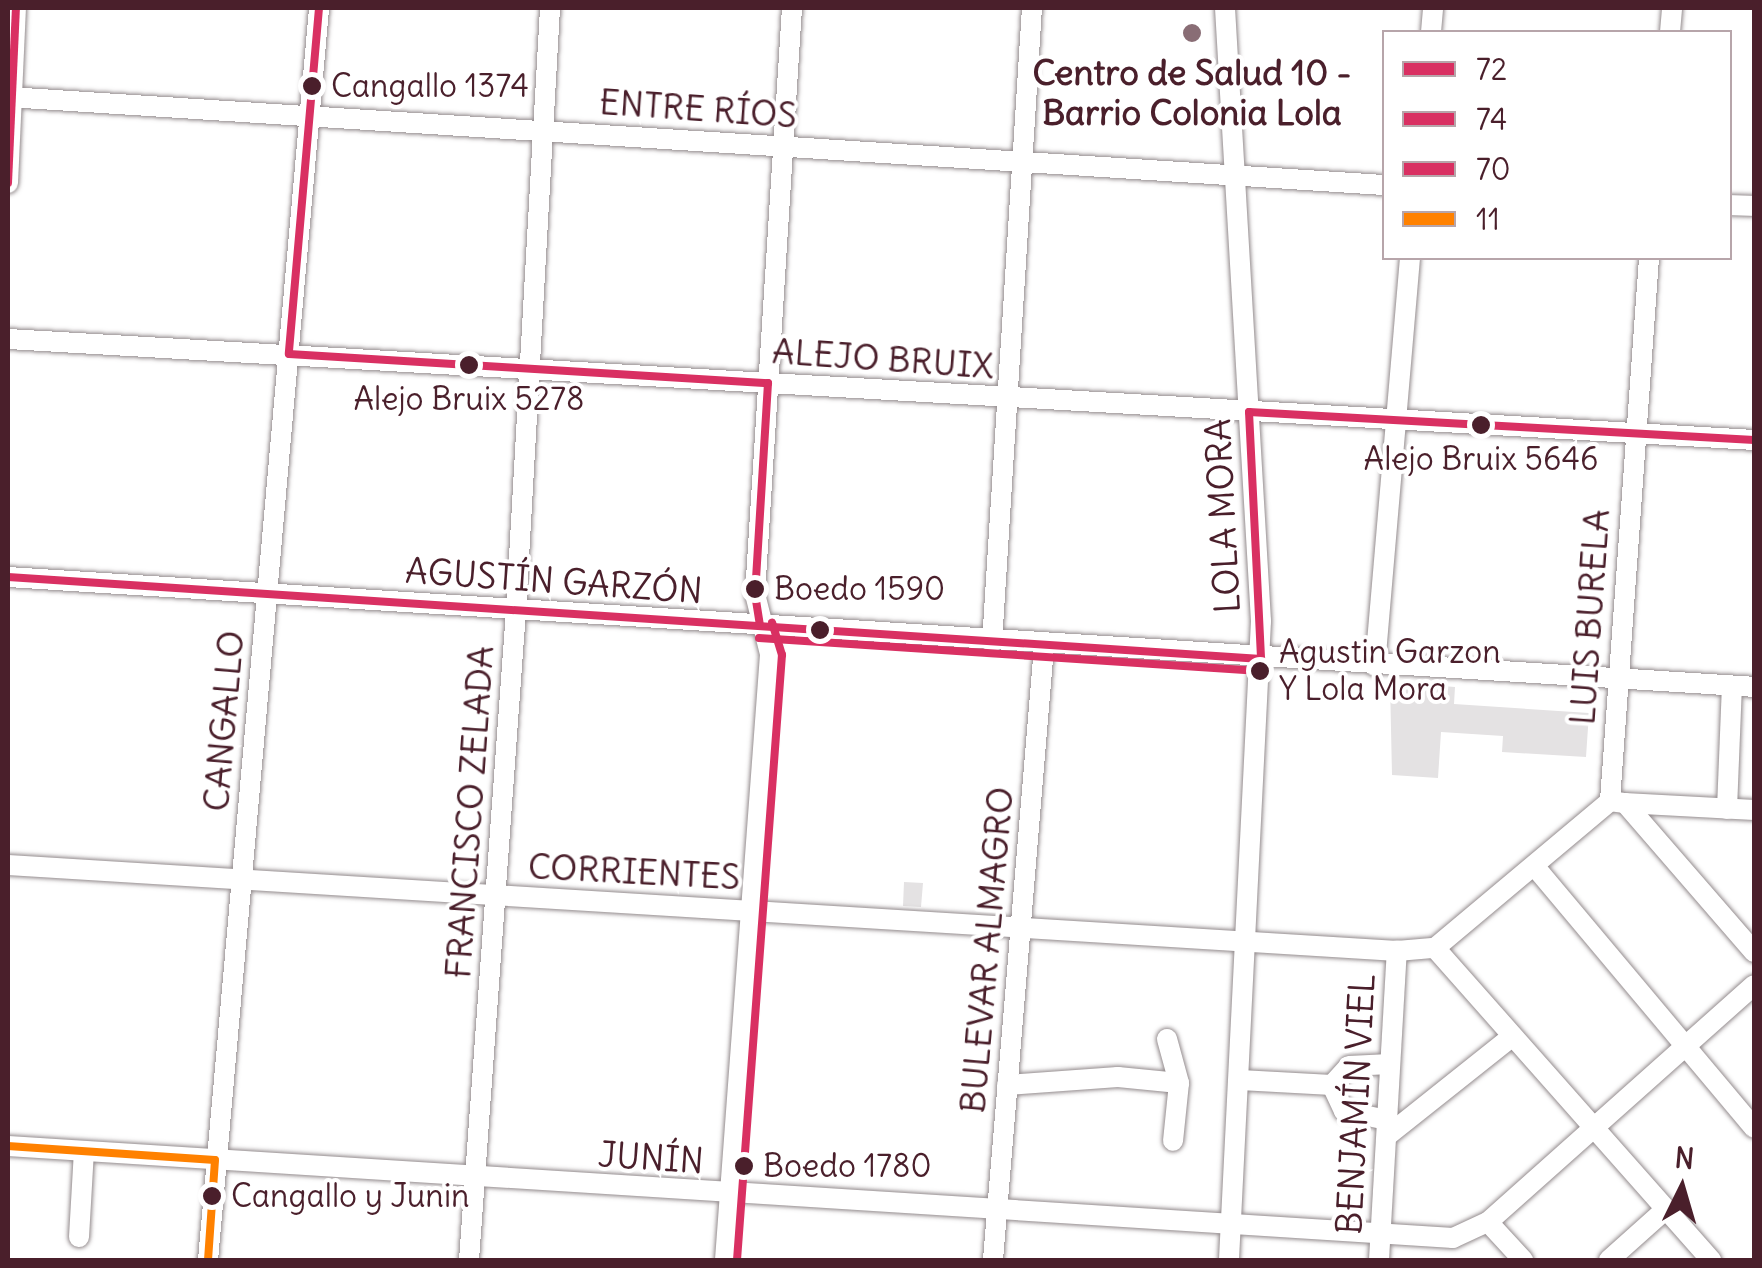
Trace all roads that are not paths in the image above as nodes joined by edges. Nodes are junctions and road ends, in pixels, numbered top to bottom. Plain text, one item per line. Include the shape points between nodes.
1 (16, 8) edge
2 (319, 8) edge
3 (550, 8) edge
4 (792, 8) edge
5 (1032, 8) edge
6 (1225, 8) edge
7 (10, 97) edge
8 (309, 116) junction
9 (542, 130) junction
10 (782, 145) junction
11 (1022, 161) junction
12 (1238, 175) junction
13 (8, 183) edge
14 (1382, 185) edge
15 (1410, 260) edge
16 (1649, 260) edge
17 (8, 339) edge
18 (289, 354) junction
19 (530, 369) junction
20 (768, 384) junction
21 (1007, 398) junction
22 (1248, 412) junction
23 (1396, 418) junction
24 (1635, 433) junction
25 (1754, 440) edge
26 (8, 577) edge
27 (267, 593) junction
28 (516, 611) junction
29 (760, 626) junction
30 (992, 642) junction
31 (1044, 646) junction
32 (1261, 659) junction
33 (1375, 666) junction
34 (1616, 679) junction
35 (1732, 686) junction
36 (1754, 687) edge
37 (1617, 802) junction
38 (1727, 809) junction
39 (1754, 810) edge
40 (8, 865) edge
41 (1536, 868) junction
42 (241, 880) junction
43 (496, 896) junction
44 (750, 911) junction
45 (1020, 928) junction
46 (1249, 942) junction
47 (1436, 948) junction
48 (1397, 951) junction
49 (1754, 952) edge
50 (1754, 984) edge
51 (1167, 1039) dead end
52 (1509, 1039) junction
53 (1686, 1046) junction
54 (1390, 1064) junction
55 (1240, 1080) junction
56 (1179, 1083) junction
57 (1007, 1085) junction
58 (1332, 1086) junction
59 (1387, 1128) junction
60 (1591, 1128) junction
61 (1754, 1128) edge
62 (1173, 1141) dead end
63 (8, 1146) edge
64 (84, 1151) junction
65 (216, 1160) junction
66 (476, 1178) junction
67 (730, 1195) junction
68 (1665, 1210) junction
69 (997, 1211) junction
70 (1488, 1222) junction
71 (1231, 1226) junction
72 (1380, 1234) junction
73 (79, 1237) dead end
74 (208, 1260) edge
75 (469, 1260) edge
76 (725, 1260) edge
77 (993, 1260) edge
78 (1228, 1260) edge
79 (1379, 1260) edge
80 (1523, 1260) edge
81 (1609, 1260) edge
82 (1711, 1260) edge

1 - 7 street
2 - 8 street, CANGALLO
3 - 9 street, FRANCISCO ZELADA
4 - 10 street
5 - 11 street
6 - 12 street, LOLA MORA
7 - 8 street, ENTRE RÍOS
7 - 13 street
8 - 9 street, ENTRE RÍOS
8 - 18 street, CANGALLO
9 - 10 street, ENTRE RÍOS
9 - 19 street, FRANCISCO ZELADA
10 - 11 street, ENTRE RÍOS
10 - 20 street
11 - 12 street, ENTRE RÍOS
11 - 21 street
12 - 14 street, ENTRE RÍOS
12 - 22 street, LOLA MORA
15 - 23 street
16 - 24 street, LUIS BURELA
17 - 18 street, ALEJO BRUIX
18 - 19 street, ALEJO BRUIX
18 - 27 street, CANGALLO
19 - 20 street, ALEJO BRUIX
19 - 28 street, FRANCISCO ZELADA
20 - 21 street, ALEJO BRUIX
20 - 29 street via 755,594
21 - 22 street, ALEJO BRUIX
21 - 30 street
22 - 23 street, ALEJO BRUIX
22 - 32 street, LOLA MORA
23 - 24 street, ALEJO BRUIX
23 - 33 street
24 - 25 street, ALEJO BRUIX
24 - 34 street, LUIS BURELA
26 - 27 street, AGUSTÍN GARZÓN
27 - 28 street, AGUSTÍN GARZÓN
27 - 42 street, CANGALLO
28 - 29 street, AGUSTÍN GARZÓN
28 - 43 street, FRANCISCO ZELADA
29 - 30 street, AGUSTÍN GARZÓN
29 - 44 street via 770,654
30 - 31 street, AGUSTÍN GARZÓN
31 - 32 street, AGUSTÍN GARZÓN
31 - 45 street, BULEVAR ALMAGRO
32 - 33 street, AGUSTÍN GARZÓN
32 - 46 street, LOLA MORA
33 - 34 street, AGUSTÍN GARZÓN
34 - 35 street, AGUSTÍN GARZÓN
34 - 37 street, LUIS BURELA
35 - 36 street, AGUSTÍN GARZÓN
35 - 38 street
37 - 38 street
37 - 41 street
37 - 49 street
38 - 39 street
40 - 42 street, CORRIENTES
41 - 47 street
41 - 53 street
42 - 43 street, CORRIENTES
42 - 65 street, CANGALLO
43 - 44 street, CORRIENTES
43 - 66 street, FRANCISCO ZELADA
44 - 45 street, CORRIENTES
44 - 67 street
45 - 46 street, CORRIENTES
45 - 57 street, BULEVAR ALMAGRO
46 - 48 street, CORRIENTES
46 - 55 street, LOLA MORA
47 - 48 street, CORRIENTES
47 - 52 street
48 - 54 street, BENJAMÍN VIEL
50 - 53 street
51 - 56 street
52 - 59 street
52 - 60 street
53 - 60 street
53 - 61 street
54 - 58 street via 1349,1066
54 - 59 street, BENJAMÍN VIEL
55 - 58 street
55 - 71 street, LOLA MORA
56 - 57 street via 1118,1077
56 - 62 street
57 - 69 street, BULEVAR ALMAGRO
58 - 59 street via 1344,1112
59 - 72 street, BENJAMÍN VIEL
60 - 68 street
60 - 70 street
63 - 64 street, JUNÍN
64 - 65 street, JUNÍN
64 - 73 street
65 - 66 street, JUNÍN
65 - 74 street, CANGALLO
66 - 67 street, JUNÍN
66 - 75 street, FRANCISCO ZELADA
67 - 69 street, JUNÍN
67 - 76 street
68 - 81 street
68 - 82 street
69 - 71 street, JUNÍN
69 - 77 street, BULEVAR ALMAGRO
70 - 72 street, JUNÍN via 1470,1236
70 - 80 street
71 - 72 street, JUNÍN
71 - 78 street, LOLA MORA
72 - 79 street, BENJAMÍN VIEL

